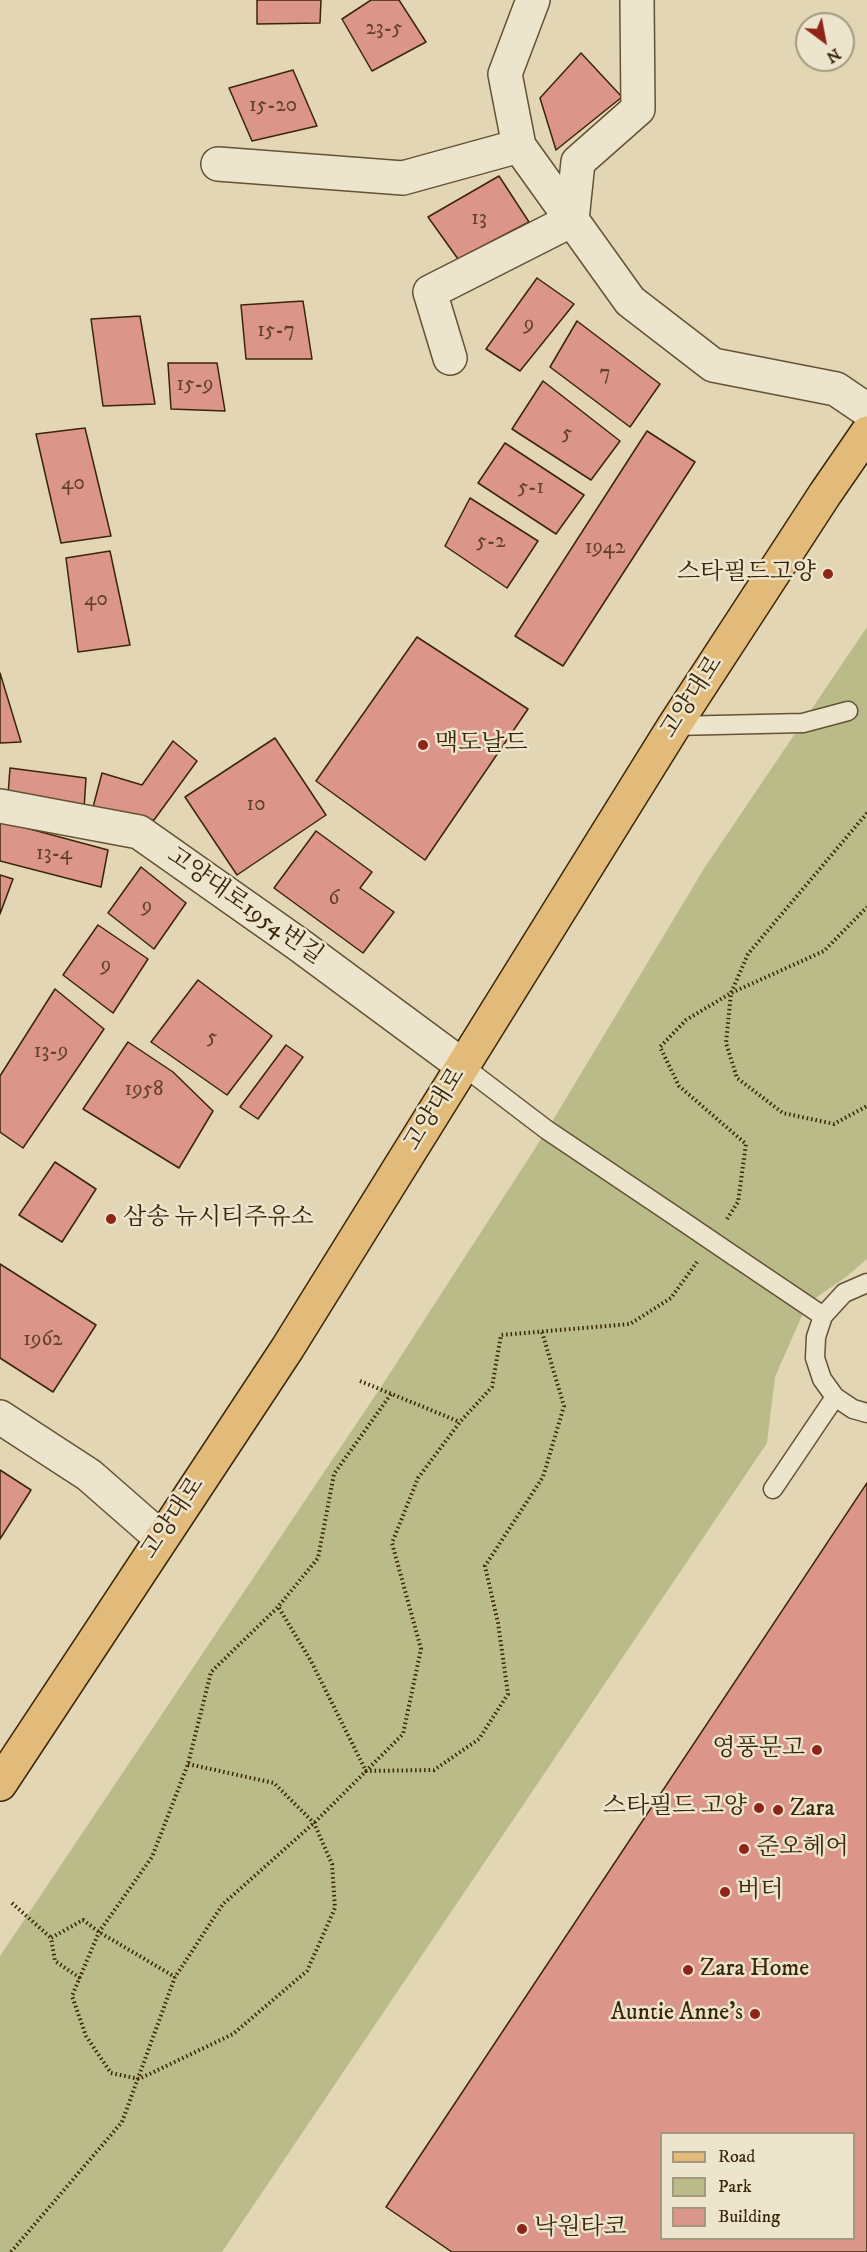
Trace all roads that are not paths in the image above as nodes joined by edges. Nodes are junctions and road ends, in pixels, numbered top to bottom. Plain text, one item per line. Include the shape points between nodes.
1 (533, 0) edge
2 (637, 0) edge
3 (519, 146) junction
4 (218, 164) dead end
5 (572, 220) junction
6 (450, 358) dead end
7 (867, 410) edge
8 (867, 433) edge
9 (848, 711) dead end
10 (674, 726) junction
11 (0, 806) edge
12 (463, 1066) junction
13 (867, 1283) edge
14 (823, 1316) junction
15 (835, 1396) junction
16 (867, 1413) edge
17 (0, 1417) edge
18 (773, 1489) dead end
19 (161, 1538) junction
20 (4, 1770) edge

1 - 3 street via 505,74
2 - 5 street via 638,109 578,162
3 - 4 street via 403,178
3 - 5 street
5 - 6 street via 430,292
5 - 7 street via 630,301 713,365 836,389
8 - 10 main road, 고양대로
9 - 10 lane via 803,723
10 - 12 main road, 고양대로
11 - 12 street, 고양대로1954번길 via 139,832
12 - 14 lane, bridge via 547,1130
12 - 19 main road, 고양대로 via 287,1349
13 - 14 lane via 844,1293
14 - 15 lane via 815,1358 822,1379
15 - 16 lane via 853,1409
15 - 18 lane
17 - 19 street via 89,1475
19 - 20 main road, 고양대로

